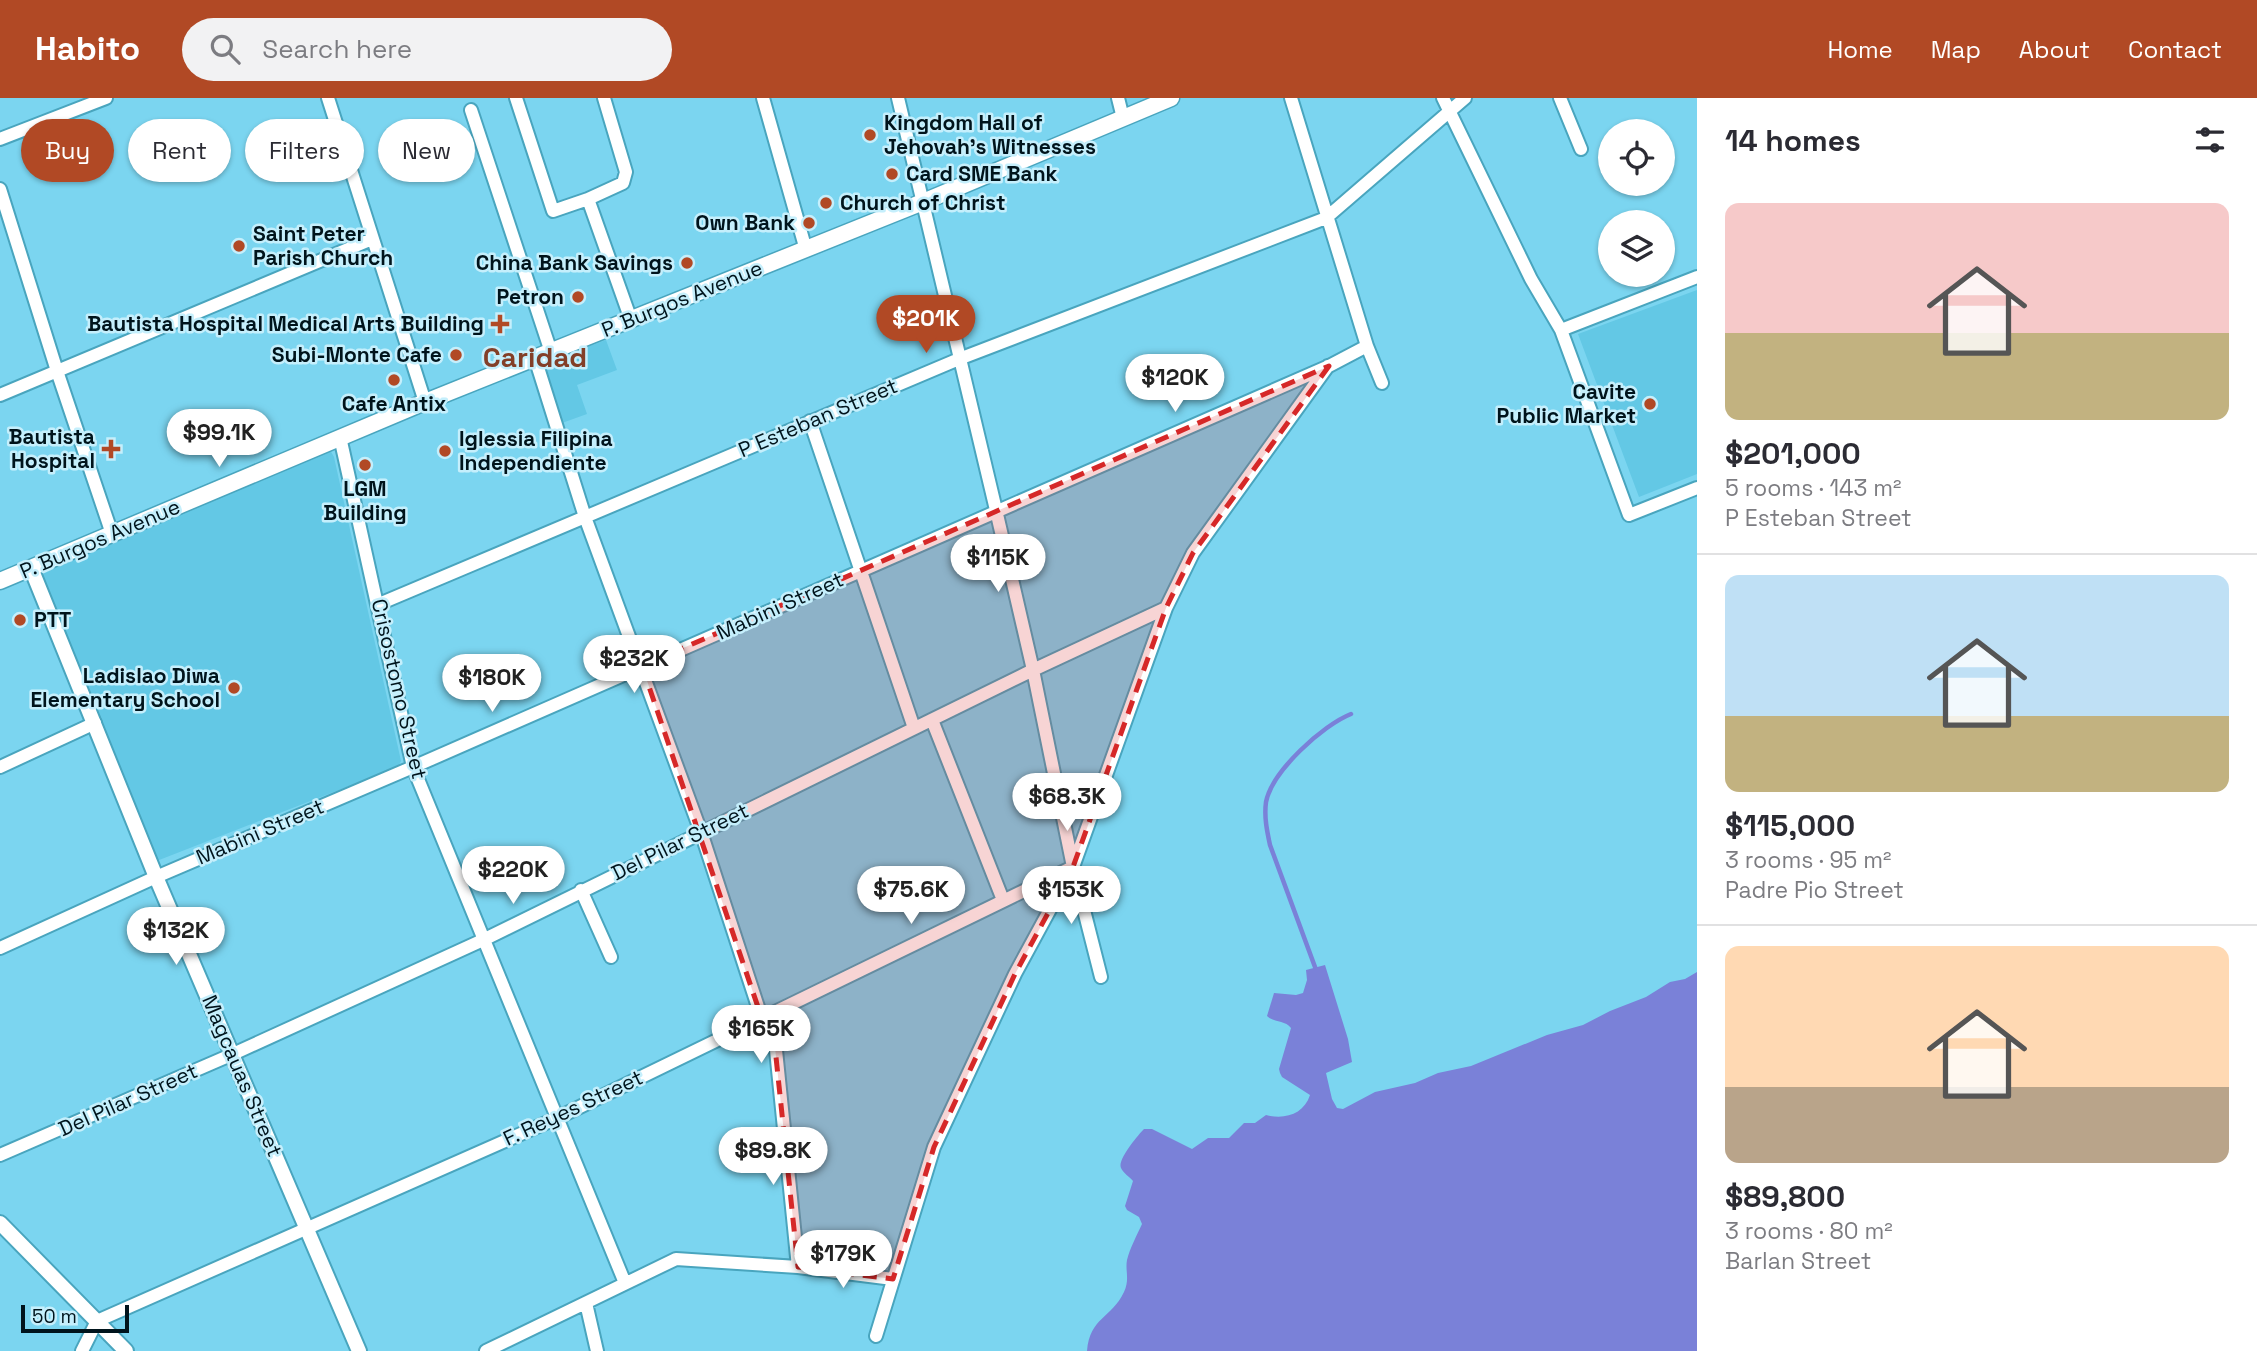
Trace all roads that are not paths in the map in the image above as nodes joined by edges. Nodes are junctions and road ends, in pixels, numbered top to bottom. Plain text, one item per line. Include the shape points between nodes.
1 (106, 98) edge
2 (328, 98) edge
3 (516, 98) edge
4 (604, 98) edge
5 (763, 98) edge
6 (898, 98) edge
7 (1118, 98) edge
8 (1171, 98) edge
9 (1291, 98) edge
10 (1443, 98) edge
11 (1465, 98) edge
12 (1560, 98) edge
13 (471, 110) dead end
14 (1448, 111) junction
15 (1123, 118) junction
16 (0, 139) edge
17 (1581, 149) dead end
18 (0, 189) edge
19 (588, 199) junction
20 (923, 202) junction
21 (1326, 218) junction
22 (372, 239) junction
23 (806, 250) junction
24 (1697, 277) edge
25 (631, 320) junction
26 (1561, 330) junction
27 (1367, 346) junction
28 (551, 352) junction
29 (535, 358) junction
30 (959, 359) junction
31 (1329, 366) junction
32 (57, 371) junction
33 (1382, 383) dead end
34 (0, 395) edge
35 (425, 402) junction
36 (810, 421) junction
37 (341, 437) junction
38 (1697, 488) edge
39 (996, 510) junction
40 (585, 517) junction
41 (112, 534) junction
42 (31, 568) junction
43 (860, 570) junction
44 (0, 581) edge
45 (379, 604) junction
46 (1166, 608) junction
47 (642, 666) junction
48 (1033, 670) junction
49 (932, 720) junction
50 (96, 723) junction
51 (914, 728) junction
52 (0, 767) edge
53 (413, 767) junction
54 (701, 832) junction
55 (1073, 867) junction
56 (156, 877) junction
57 (581, 890) junction
58 (1003, 900) junction
59 (483, 940) junction
60 (0, 947) edge
61 (611, 957) dead end
62 (1101, 977) dead end
63 (764, 1016) junction
64 (233, 1054) junction
65 (557, 1118) junction
66 (0, 1156) edge
67 (0, 1223) edge
68 (306, 1228) junction
69 (798, 1267) junction
70 (893, 1279) junction
71 (625, 1283) junction
72 (586, 1303) junction
73 (97, 1321) junction
74 (876, 1336) dead end
75 (82, 1351) edge
76 (126, 1351) edge
77 (359, 1351) edge
78 (486, 1351) edge
79 (597, 1351) edge

1 - 16 street
2 - 22 street
3 - 19 street via 553,211
4 - 19 street via 626,172 623,183
5 - 23 street
6 - 20 street
7 - 15 street
8 - 15 main road, P. Burgos Avenue
9 - 21 street
10 - 14 street
11 - 14 street, P Esteban Street
12 - 17 street
13 - 28 street
14 - 21 street, P Esteban Street
14 - 26 street
15 - 20 main road, P. Burgos Avenue
18 - 32 street
19 - 25 street
20 - 23 main road, P. Burgos Avenue
20 - 30 street
21 - 27 street
21 - 30 street, P Esteban Street
22 - 32 street
22 - 35 street
23 - 25 main road, P. Burgos Avenue
24 - 26 street
25 - 28 main road, P. Burgos Avenue
26 - 38 street via 1629,515
27 - 31 street, Mabini Street
27 - 33 street
28 - 29 main road, P. Burgos Avenue
29 - 35 main road, P. Burgos Avenue
29 - 40 street
30 - 36 street, P Esteban Street
30 - 39 street
31 - 39 street, Mabini Street
31 - 46 street via 1193,553
32 - 34 street
32 - 41 street
35 - 37 main road, P. Burgos Avenue
36 - 40 street, P Esteban Street
36 - 43 street
37 - 41 main road, P. Burgos Avenue
37 - 45 street, Crisostomo Street
39 - 43 street, Mabini Street
39 - 48 street
40 - 45 street, P Esteban Street
40 - 47 street
41 - 42 main road, P. Burgos Avenue
42 - 44 main road, P. Burgos Avenue
42 - 50 street, Magcauas Street
43 - 47 street, Mabini Street
43 - 51 street
45 - 53 street, Crisostomo Street
46 - 48 street, Del Pilar Street
46 - 55 street
47 - 53 street, Mabini Street
47 - 54 street
48 - 49 street, Del Pilar Street
48 - 55 street
49 - 51 street, Del Pilar Street
49 - 58 street
50 - 52 street
50 - 56 street, Magcauas Street
51 - 54 street, Del Pilar Street
53 - 56 street, Mabini Street
53 - 59 street, Crisostomo Street
54 - 57 street, Del Pilar Street
54 - 63 street
55 - 58 street, F. Reyes Street
55 - 62 street
55 - 70 street via 1015,974 934,1147
56 - 60 street, Mabini Street
56 - 64 street, Magcauas Street
57 - 59 street, Del Pilar Street
57 - 61 street
58 - 63 street, F. Reyes Street
59 - 64 street, Del Pilar Street
59 - 65 street, Crisostomo Street
63 - 65 street, F. Reyes Street
63 - 69 street via 776,1049
64 - 66 street, Del Pilar Street
64 - 68 street, Magcauas Street
65 - 68 street, F. Reyes Street
65 - 71 street, Crisostomo Street
67 - 73 street
68 - 73 street, F. Reyes Street
68 - 77 street, Magcauas Street
69 - 70 street
69 - 71 street via 676,1259
70 - 74 street
71 - 72 street
72 - 78 street
72 - 79 street
73 - 75 street
73 - 76 street

